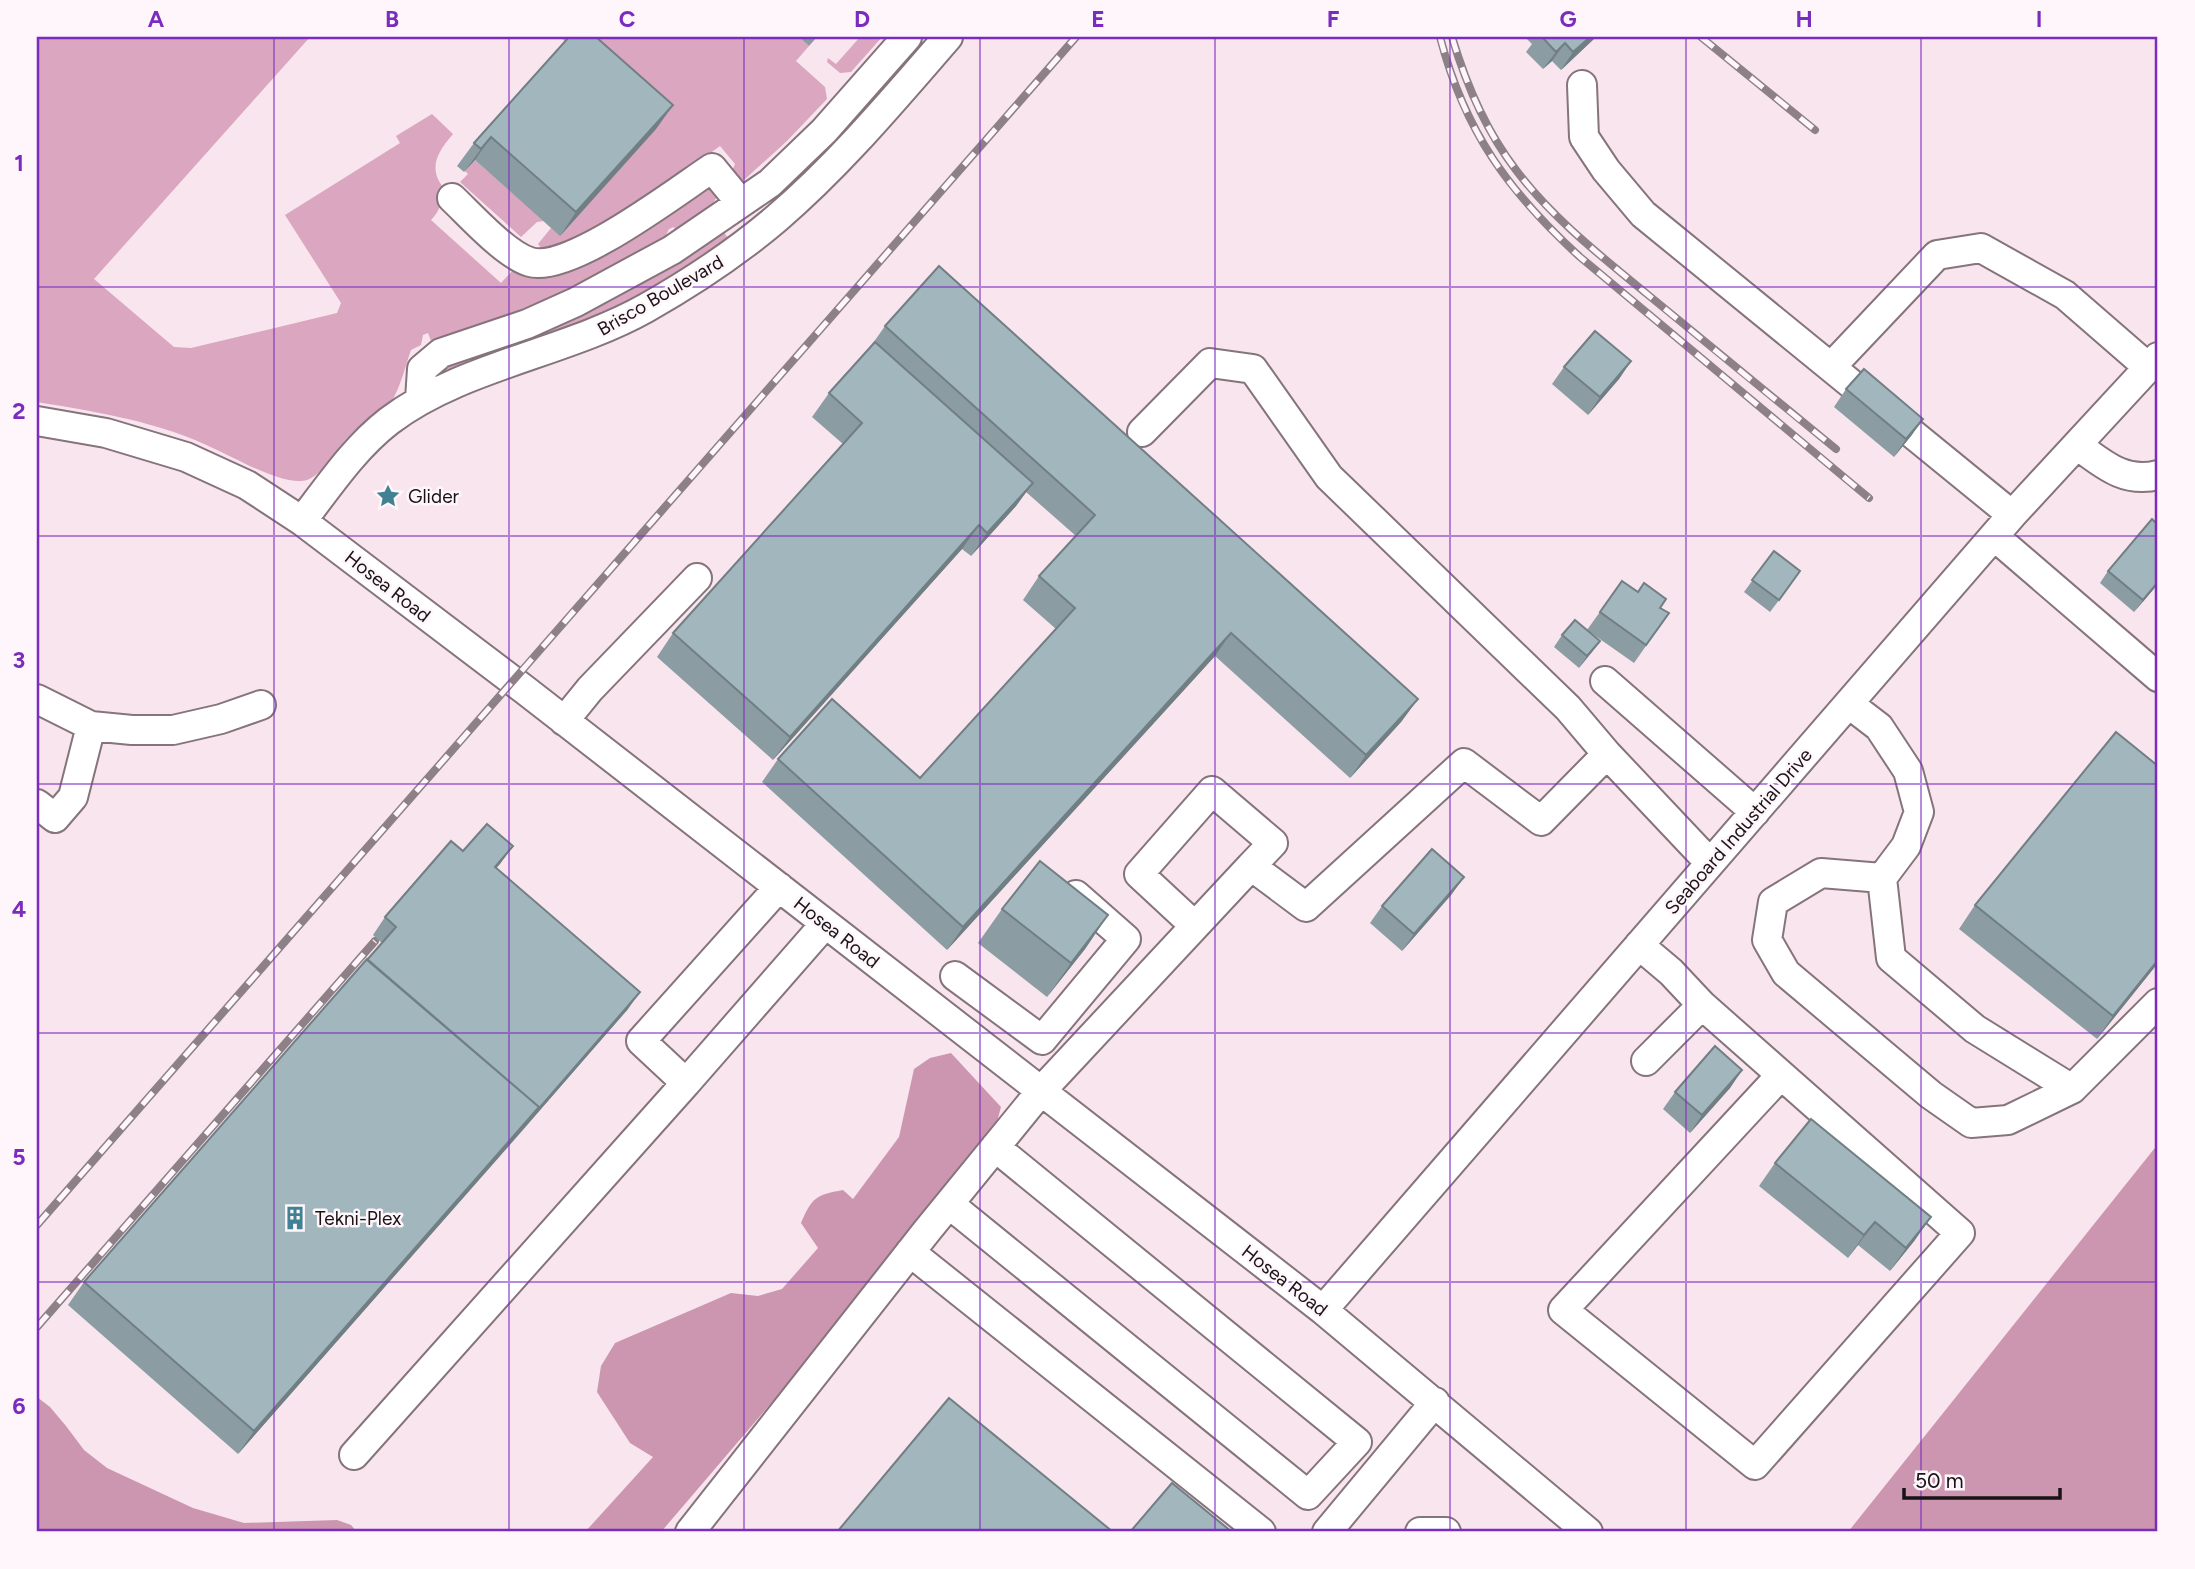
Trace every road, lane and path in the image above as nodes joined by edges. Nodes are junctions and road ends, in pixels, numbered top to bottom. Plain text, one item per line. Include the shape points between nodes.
1 (907, 37) edge
2 (948, 37) edge
3 (1582, 85) dead end
4 (452, 198) dead end
5 (740, 202) junction
6 (2154, 362) edge
7 (1831, 367) junction
8 (420, 400) junction
9 (37, 421) edge
10 (1142, 432) dead end
11 (2077, 445) junction
12 (2158, 475) edge
13 (2012, 515) junction
14 (302, 521) junction
15 (1994, 536) junction
16 (696, 578) dead end
17 (2158, 677) edge
18 (1605, 681) dead end
19 (37, 699) edge
20 (1849, 704) junction
21 (261, 705) dead end
22 (564, 721) junction
23 (91, 726) junction
24 (1606, 754) junction
25 (37, 804) edge
26 (1755, 812) junction
27 (1710, 863) junction
28 (1251, 866) junction
29 (1053, 874) edge
30 (1882, 878) junction
31 (779, 887) junction
32 (825, 923) junction
33 (1195, 926) junction
34 (1639, 945) junction
35 (955, 976) dead end
36 (2158, 1003) edge
37 (1702, 1005) junction
38 (1068, 1011) junction
39 (1097, 1033) junction
40 (1646, 1061) dead end
41 (1781, 1075) junction
42 (686, 1083) junction
43 (2071, 1089) junction
44 (1041, 1091) junction
45 (995, 1147) junction
46 (949, 1204) junction
47 (910, 1252) junction
48 (1323, 1310) junction
49 (1435, 1402) junction
50 (354, 1455) dead end
51 (1341, 1527) edge
52 (690, 1532) edge
53 (1261, 1532) edge
54 (1420, 1532) edge
55 (1446, 1532) edge
56 (1588, 1532) edge

1 - 5 street via 806,149 770,183
2 - 8 street, Brisco Boulevard via 824,175 732,253 644,309 588,336
3 - 7 street via 1584,137 1643,215
4 - 5 street via 514,255 544,264 584,251 712,168
5 - 8 street via 672,250 576,302 441,353 422,369
6 - 7 street via 2065,295 1981,248 1937,254
6 - 11 street, Seaboard Industrial Drive
7 - 13 street
8 - 14 street, Brisco Boulevard via 373,434
9 - 14 street, Hosea Road via 106,433 186,457 247,485
10 - 24 street via 1210,363 1253,369 1329,477 1568,708
11 - 12 street via 2117,474
11 - 13 street, Seaboard Industrial Drive
13 - 15 street, Seaboard Industrial Drive
14 - 22 street, Hosea Road
15 - 17 street
15 - 20 street, Seaboard Industrial Drive
16 - 22 street
18 - 26 street
19 - 23 street
20 - 26 street, Seaboard Industrial Drive
20 - 30 street via 1879,727 1908,771 1919,812 1906,846
21 - 23 street via 173,730
22 - 31 street, Hosea Road
23 - 25 street via 73,797 55,818
24 - 27 street
24 - 28 street via 1541,821 1464,763 1306,907
26 - 27 street, Seaboard Industrial Drive
27 - 34 street, Seaboard Industrial Drive
28 - 33 street
28 - 33 street via 1273,843 1212,791 1139,874
29 - 38 street via 1126,939
30 - 43 street via 1891,958 1975,1029
30 - 43 street via 1821,873 1773,902 1767,940 1786,973 1971,1123 2008,1120
31 - 32 street, Hosea Road
31 - 42 street via 640,1041
32 - 42 street
32 - 44 street, Hosea Road
33 - 39 street
34 - 37 street
34 - 48 street, Seaboard Industrial Drive
35 - 38 street via 1042,1040
36 - 43 street
37 - 40 street
37 - 41 street
38 - 39 street
39 - 44 street
41 - 41 street via 1961,1233 1755,1465 1563,1310
42 - 50 street
44 - 45 street
44 - 48 street, Hosea Road
45 - 46 street
45 - 46 street via 1357,1442 1308,1495
46 - 47 street
47 - 52 street
47 - 53 street
48 - 49 street, Hosea Road
49 - 51 street
49 - 56 street, Hosea Road
54 - 55 street

